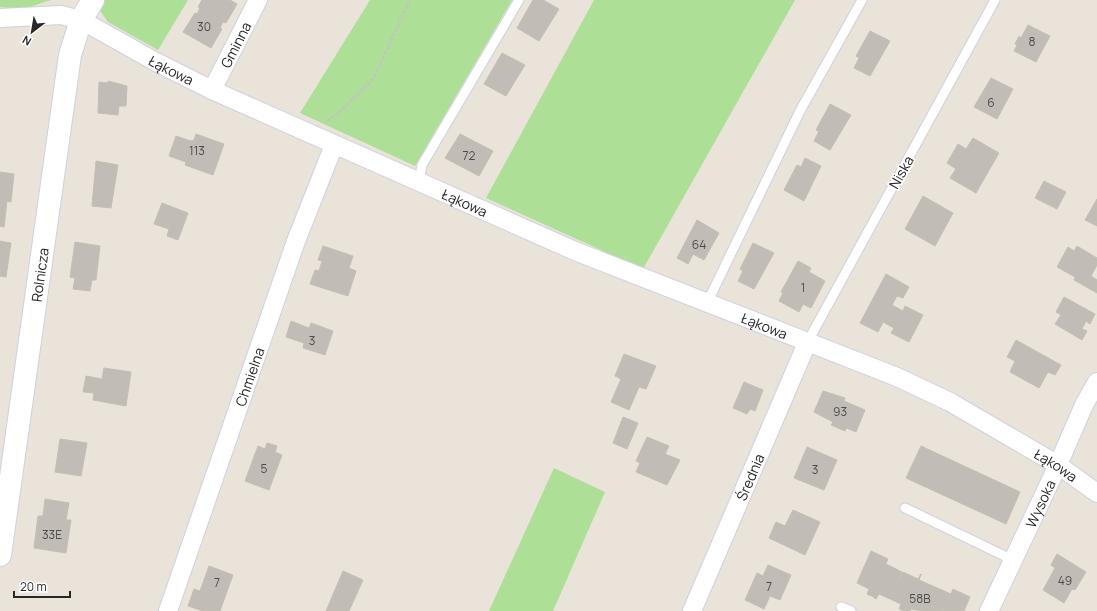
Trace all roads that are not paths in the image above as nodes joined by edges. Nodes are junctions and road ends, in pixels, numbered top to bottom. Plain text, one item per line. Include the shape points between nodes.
1 (93, 0) edge
2 (258, 0) edge
3 (519, 0) edge
4 (862, 0) edge
5 (995, 0) edge
6 (0, 18) edge
7 (81, 20) junction
8 (212, 90) junction
9 (334, 145) junction
10 (419, 182) junction
11 (707, 304) junction
12 (807, 343) junction
13 (1097, 382) edge
14 (1058, 465) junction
15 (1097, 493) edge
16 (905, 508) dead end
17 (0, 555) edge
18 (1013, 560) junction
19 (841, 607) dead end
20 (168, 611) edge
21 (692, 611) edge
22 (851, 611) edge
23 (989, 611) edge

1 - 7 street, Rolnicza
2 - 8 street, Gminna
3 - 10 lane via 422,165
4 - 11 lane via 800,111
5 - 12 lane, Niska
6 - 7 street, Łąkowa via 61,15
7 - 8 street, Łąkowa
7 - 17 street, Rolnicza via 70,55
8 - 9 street, Łąkowa
9 - 10 street, Łąkowa
9 - 20 street, Chmielna via 296,241
10 - 11 street, Łąkowa via 575,251
11 - 12 street, Łąkowa
12 - 14 street, Łąkowa via 897,377 950,402
12 - 21 street, Średnia
13 - 14 street, Wysoka
14 - 15 street, Łąkowa
14 - 18 street, Wysoka
16 - 18 lane
18 - 23 street, Wysoka
19 - 22 lane

